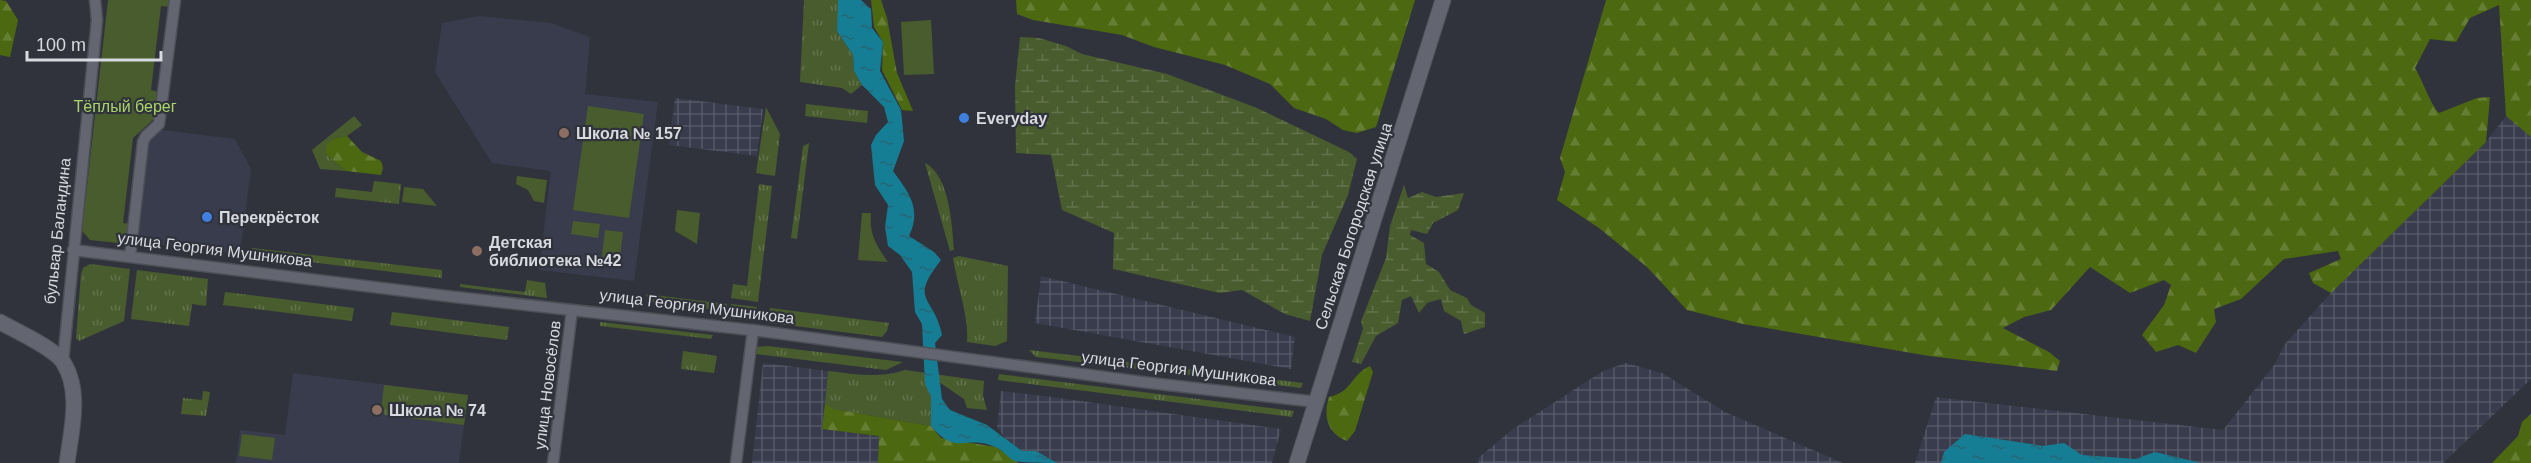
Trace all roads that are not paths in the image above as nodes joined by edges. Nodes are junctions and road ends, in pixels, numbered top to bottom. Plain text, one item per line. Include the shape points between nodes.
1 (95, 0) edge
2 (175, 0) edge
3 (1443, 0) edge
4 (73, 250) junction
5 (130, 257) junction
6 (572, 310) junction
7 (0, 322) edge
8 (753, 330) junction
9 (63, 361) junction
10 (1317, 402) junction
11 (67, 463) edge
12 (553, 463) edge
13 (736, 463) edge
14 (1297, 463) edge

1 - 4 street, бульвар Баландина via 97,20
2 - 5 street via 159,124 143,142
3 - 10 main road, Сельская Богородская улица
4 - 5 street, улица Георгия Мушникова
4 - 9 street, бульвар Баландина
5 - 6 street, улица Георгия Мушникова
6 - 8 street, улица Георгия Мушникова
6 - 12 street, улица Новосёлов
7 - 9 main road
8 - 10 street, улица Георгия Мушникова
8 - 13 street
9 - 11 main road, бульвар Баландина via 72,386
10 - 14 main road, Сельская Богородская улица

